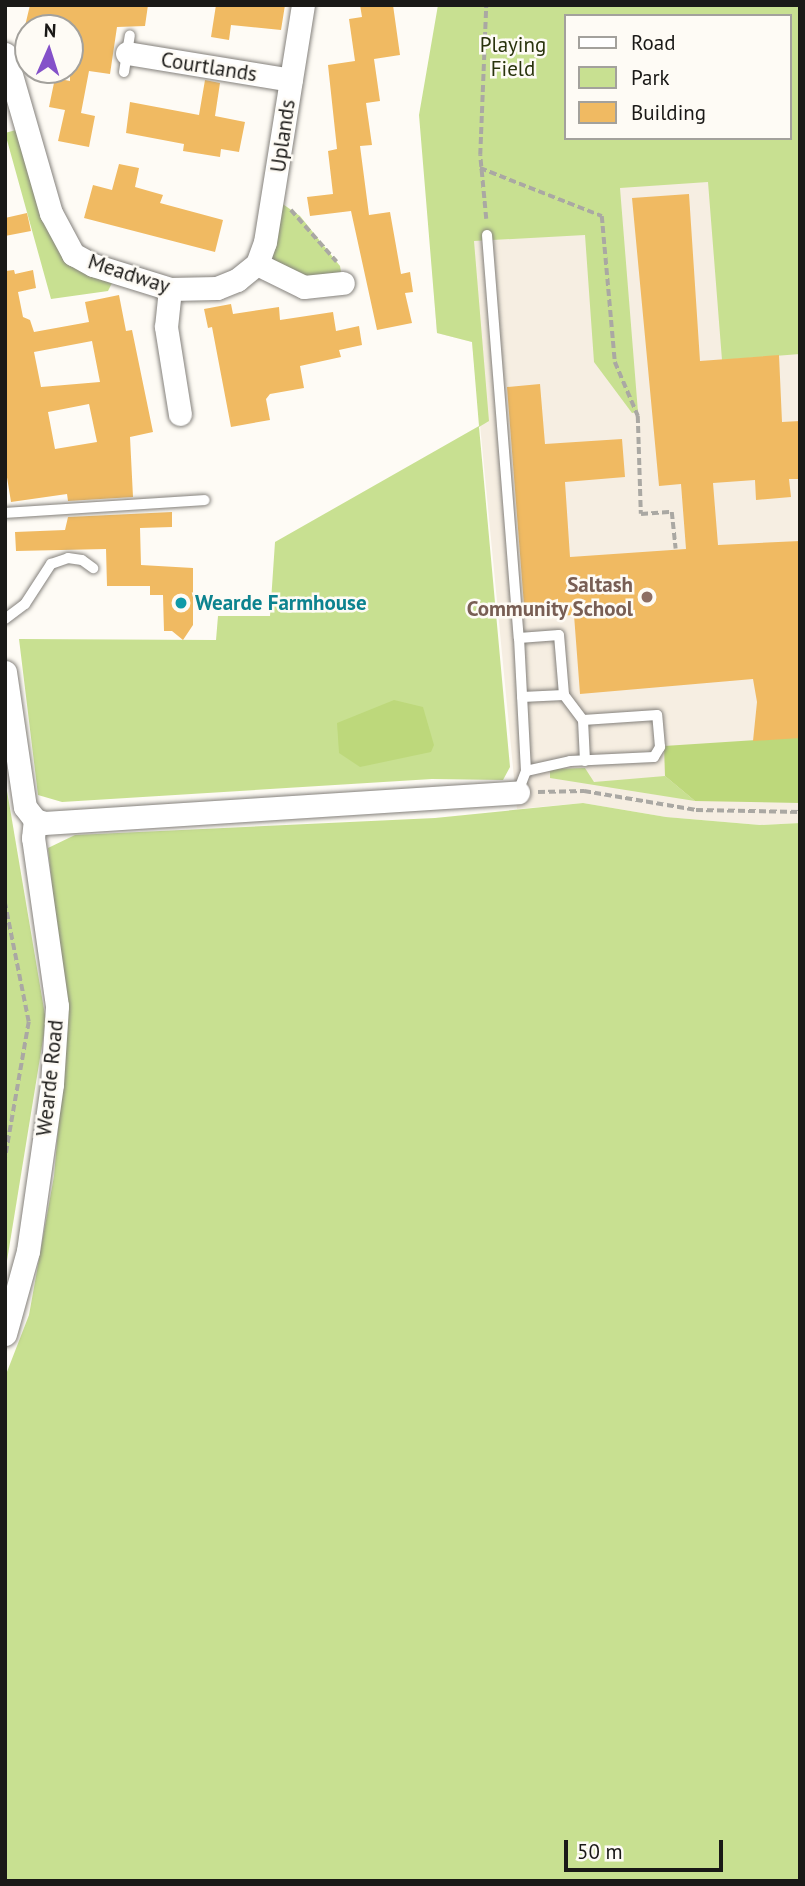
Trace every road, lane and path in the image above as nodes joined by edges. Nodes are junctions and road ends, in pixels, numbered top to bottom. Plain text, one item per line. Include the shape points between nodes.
1 (303, 5) edge
2 (486, 5) edge
3 (127, 53) dead end
4 (5, 54) edge
5 (291, 80) junction
6 (480, 168) junction
7 (274, 198) junction
8 (487, 235) joint
9 (257, 264) junction
10 (343, 284) joint
11 (170, 289) junction
12 (180, 414) dead end
13 (205, 500) dead end
14 (5, 513) edge
15 (676, 549) dead end
16 (93, 568) dead end
17 (5, 620) edge
18 (519, 638) junction
19 (5, 672) edge
20 (564, 695) junction
21 (523, 697) junction
22 (583, 720) junction
23 (585, 761) junction
24 (522, 781) junction
25 (800, 812) edge
26 (35, 820) junction
27 (5, 902) edge
28 (5, 1159) edge
29 (5, 1334) edge

1 - 5 street, Uplands
2 - 6 path
3 - 5 street, Courtlands
4 - 11 street, Meadway via 51,213 73,254 93,265
5 - 7 street, Uplands
6 - 8 path
6 - 15 path via 601,216 615,362 638,416 641,514 672,512
7 - 9 street, Uplands
7 - 10 path via 300,216 340,266
8 - 18 lane
9 - 10 street via 304,287
9 - 11 street, Meadway via 217,288
11 - 12 street via 166,327
13 - 14 lane
16 - 17 lane via 82,559 51,564 25,604
18 - 20 lane via 558,635
18 - 21 lane
19 - 26 street, Wearde Road via 25,807
20 - 21 lane
20 - 22 lane
21 - 24 lane
22 - 23 lane
22 - 23 lane via 657,715 660,747 654,757
23 - 24 lane
24 - 25 path via 696,810
24 - 26 street
26 - 29 street, Wearde Road via 33,838 56,1020 52,1084 28,1251
27 - 28 path via 29,1022

